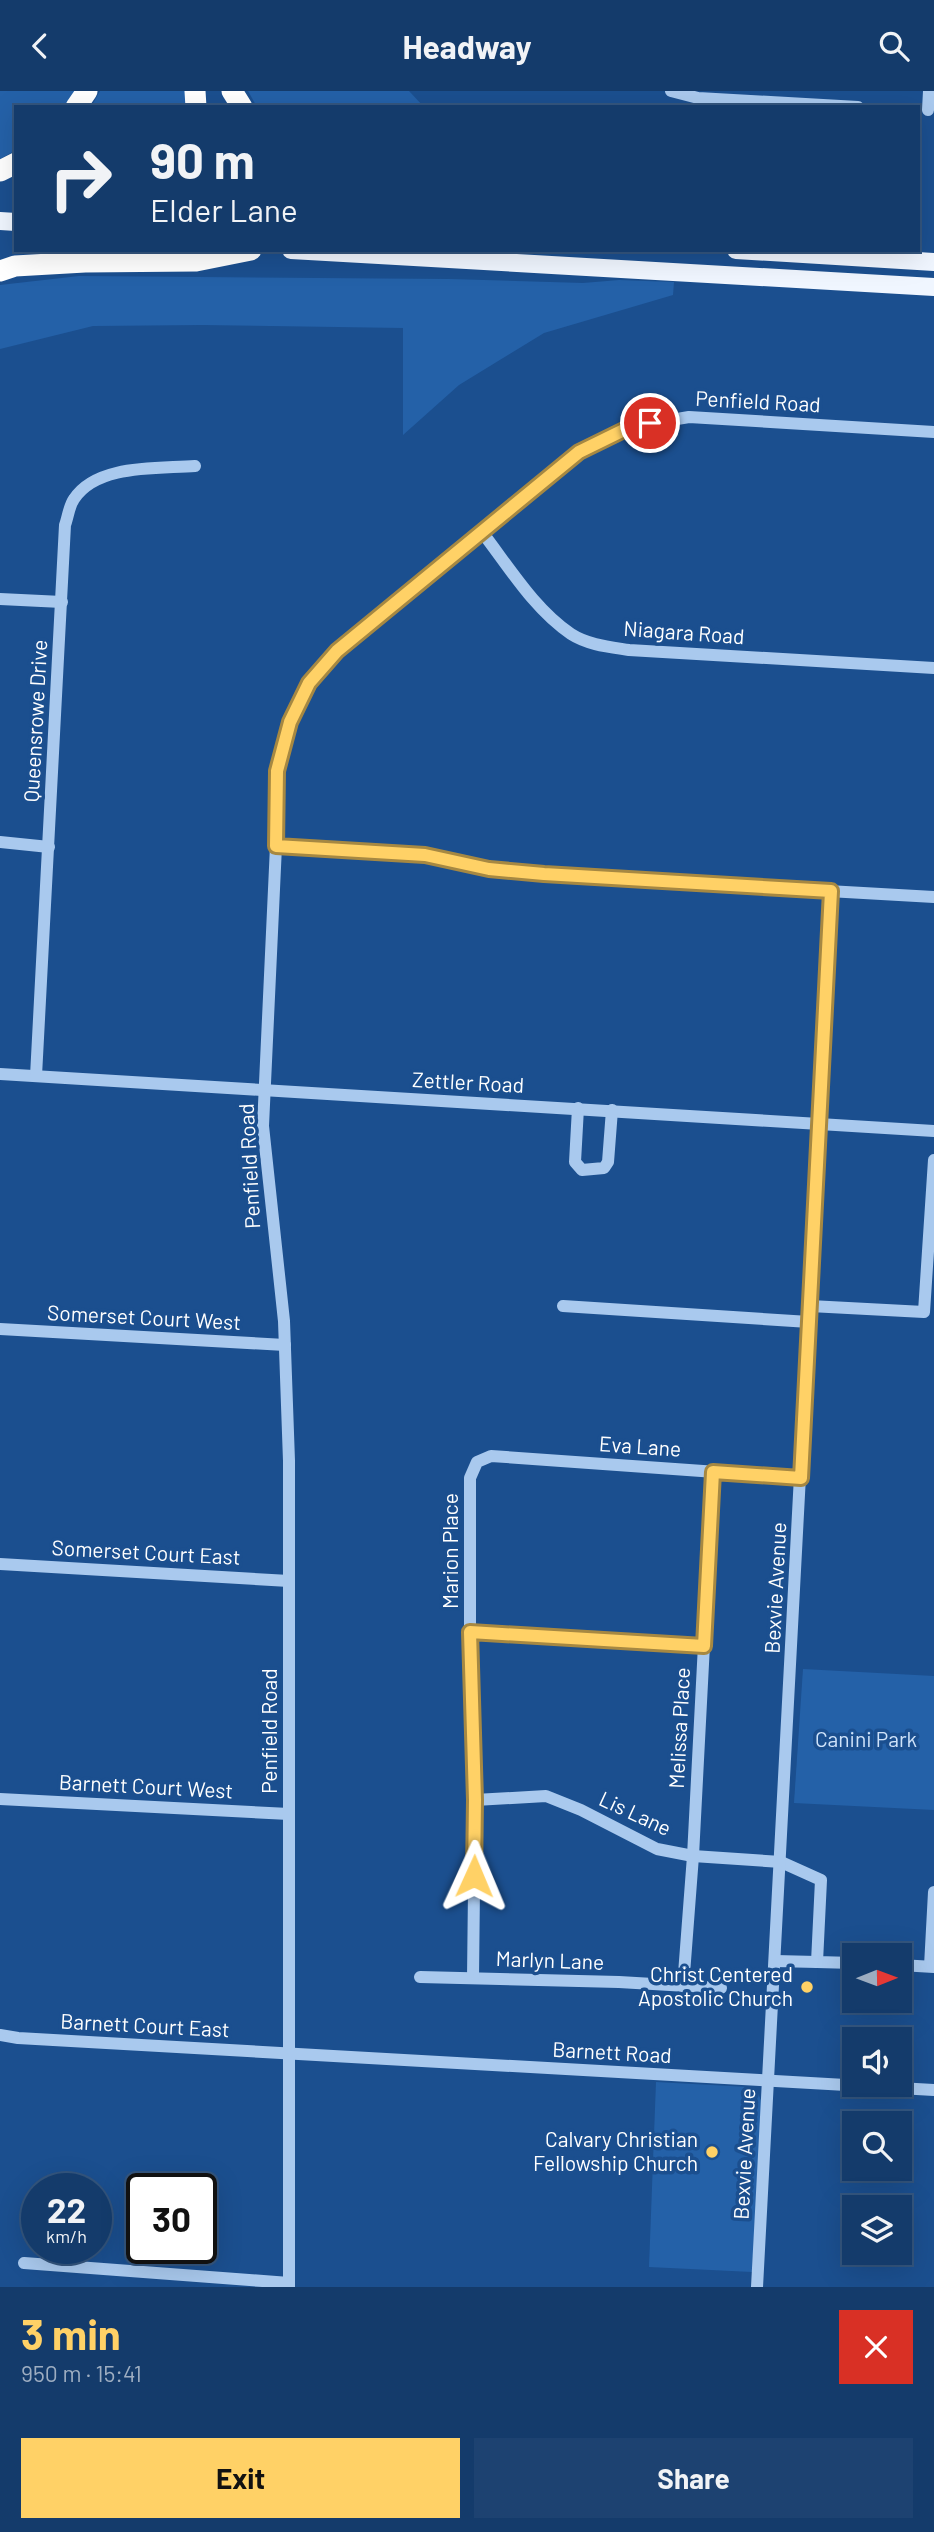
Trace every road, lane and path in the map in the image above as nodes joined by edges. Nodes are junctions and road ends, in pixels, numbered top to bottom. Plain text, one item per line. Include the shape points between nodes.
1 (671, 91) edge
2 (929, 91) edge
3 (698, 95) edge
4 (831, 105) edge
5 (927, 110) edge
6 (241, 252) edge
7 (326, 252) edge
8 (769, 252) edge
9 (934, 262) edge
10 (0, 271) edge
11 (934, 287) edge
12 (934, 432) edge
13 (195, 466) dead end
14 (482, 531) junction
15 (0, 599) edge
16 (62, 602) junction
17 (934, 668) edge
18 (0, 842) edge
19 (49, 846) junction
20 (276, 846) junction
21 (831, 891) junction
22 (934, 897) edge
23 (0, 1074) edge
24 (36, 1076) junction
25 (265, 1090) junction
26 (578, 1108) junction
27 (612, 1111) junction
28 (819, 1123) junction
29 (934, 1131) edge
30 (934, 1160) edge
31 (563, 1306) dead end
32 (810, 1307) junction
33 (929, 1312) edge
34 (809, 1322) junction
35 (0, 1329) edge
36 (285, 1345) junction
37 (477, 1462) joint
38 (713, 1472) junction
39 (801, 1478) junction
40 (0, 1564) edge
41 (289, 1581) junction
42 (470, 1632) junction
43 (704, 1646) junction
44 (0, 1799) edge
45 (475, 1800) junction
46 (289, 1814) junction
47 (693, 1856) junction
48 (781, 1862) junction
49 (934, 1892) edge
50 (775, 1961) junction
51 (817, 1962) junction
52 (842, 1963) edge
53 (912, 1965) edge
54 (932, 1966) edge
55 (420, 1977) dead end
56 (473, 1978) junction
57 (683, 1987) junction
58 (721, 1988) dead end
59 (0, 2035) edge
60 (289, 2053) junction
61 (769, 2081) junction
62 (934, 2089) edge
63 (36, 2264) edge
64 (289, 2285) edge
65 (757, 2287) edge

1 - 3 street
2 - 5 street
3 - 4 street
6 - 10 highway via 196,261 85,262
7 - 11 main road
8 - 9 main road
12 - 14 street, Penfield Road via 689,417 630,427 579,452
13 - 16 street, Queensrowe Drive via 116,473 91,481 73,500 65,525
14 - 17 street, Niagara Road via 541,608 573,635 600,646
14 - 20 street, Penfield Road via 337,651 309,683 290,722 277,771
15 - 16 street
16 - 19 street, Queensrowe Drive
18 - 19 street
19 - 24 street, Queensrowe Drive
20 - 21 street via 425,855 489,869 544,874
20 - 25 street, Penfield Road
21 - 22 street
21 - 28 street, Bexvie Avenue
23 - 24 street, Zettler Road
24 - 25 street, Zettler Road
25 - 26 street, Zettler Road
25 - 36 street, Penfield Road via 263,1126
26 - 27 street, Zettler Road
26 - 27 street via 575,1162 582,1170 604,1168 608,1162
27 - 28 street, Zettler Road
28 - 29 street, Zettler Road
28 - 32 street, Bexvie Avenue
30 - 33 street
31 - 34 street
32 - 33 street
32 - 34 street, Bexvie Avenue
34 - 39 street, Bexvie Avenue
35 - 36 street, Somerset Court West
36 - 41 street, Penfield Road
37 - 38 street, Eva Lane via 491,1456
37 - 42 street, Marion Place via 470,1478
38 - 39 street, Eva Lane
38 - 43 street, Melissa Place
39 - 48 street, Bexvie Avenue
40 - 41 street, Somerset Court East
41 - 46 street, Penfield Road
42 - 43 street
42 - 45 street, Marion Place
43 - 47 street, Melissa Place
44 - 46 street, Barnett Court West
45 - 47 street, Lis Lane via 546,1797 657,1849
45 - 56 street, Marion Place
46 - 60 street, Penfield Road
47 - 48 street, Lis Lane
47 - 57 street, Melissa Place
48 - 50 street, Bexvie Avenue
48 - 51 street via 821,1880
49 - 54 street
50 - 51 street
50 - 61 street, Bexvie Avenue
51 - 52 street
53 - 54 street
55 - 56 street, Marlyn Lane
56 - 57 street, Marlyn Lane
57 - 58 street, Marlyn Lane
59 - 60 street, Barnett Court East
60 - 61 street, Barnett Road
60 - 64 street, Penfield Road
61 - 62 street, Barnett Road
61 - 65 street, Bexvie Avenue
63 - 64 street

